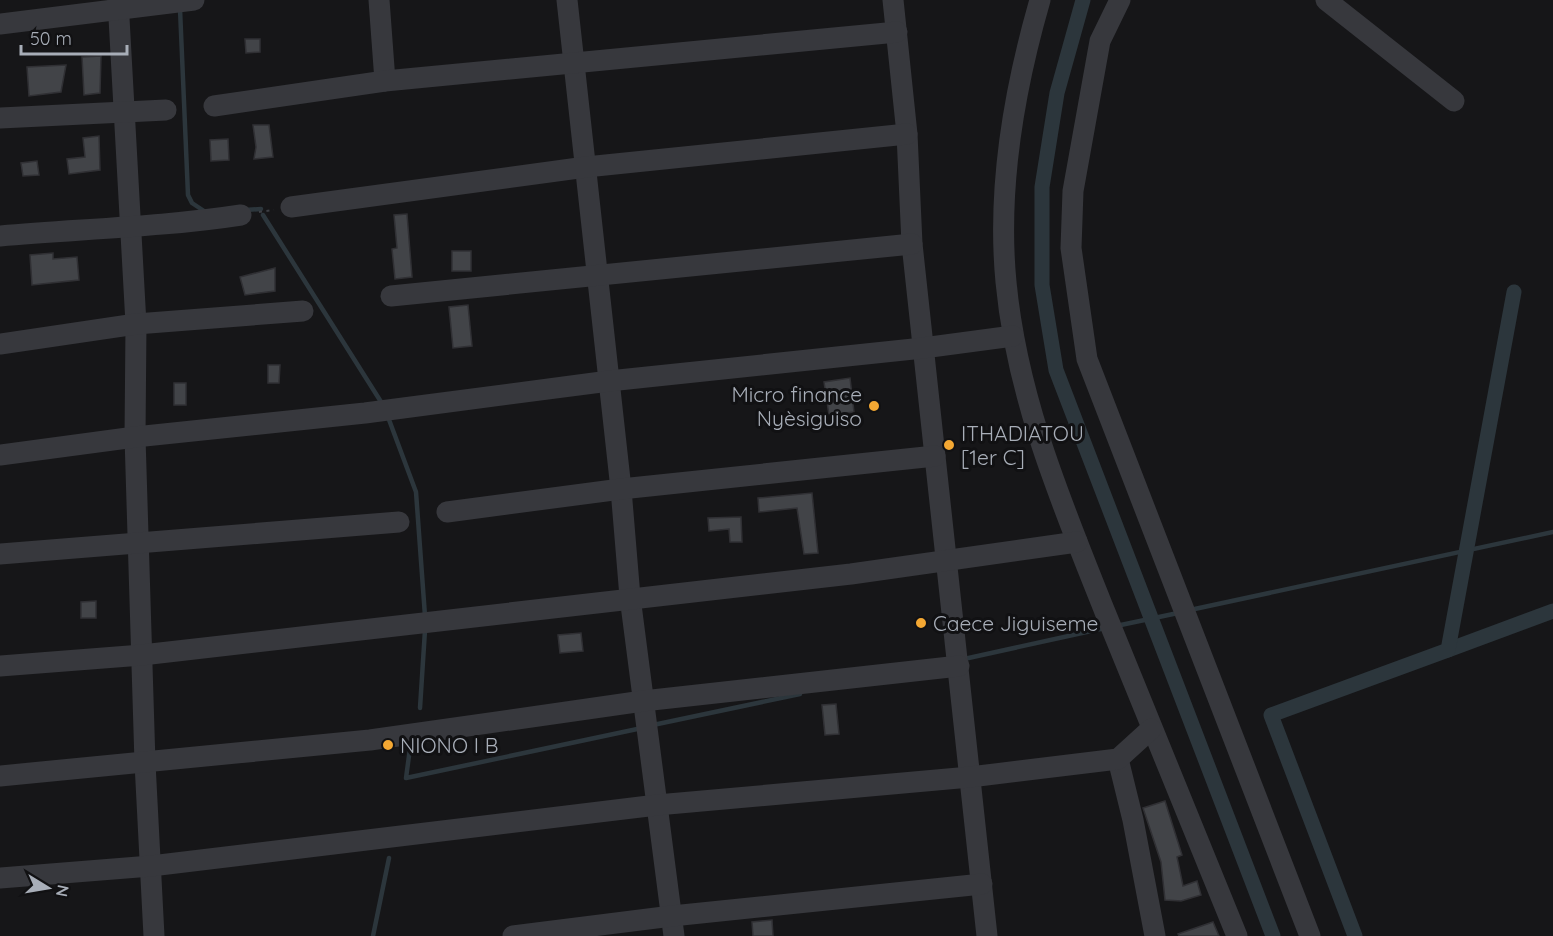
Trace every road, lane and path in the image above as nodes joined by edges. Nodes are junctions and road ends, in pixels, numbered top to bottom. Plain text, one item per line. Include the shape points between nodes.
1 (379, 0) edge
2 (567, 0) edge
3 (893, 0) edge
4 (1040, 0) edge
5 (1120, 0) edge
6 (1326, 0) edge
7 (186, 1) edge
8 (119, 4) edge
9 (0, 24) edge
10 (897, 32) junction
11 (574, 62) junction
12 (385, 81) junction
13 (1454, 101) dead end
14 (214, 106) dead end
15 (166, 110) dead end
16 (124, 112) junction
17 (0, 118) edge
18 (907, 134) junction
19 (586, 167) junction
20 (291, 207) joint
21 (241, 215) joint
22 (130, 225) junction
23 (0, 236) edge
24 (912, 244) junction
25 (596, 276) junction
26 (391, 296) dead end
27 (303, 311) dead end
28 (136, 324) junction
29 (1013, 336) junction
30 (0, 344) edge
31 (923, 348) junction
32 (609, 381) junction
33 (135, 437) junction
34 (0, 455) edge
35 (935, 456) junction
36 (621, 489) junction
37 (447, 512) dead end
38 (399, 522) dead end
39 (1077, 542) junction
40 (138, 544) junction
41 (0, 554) edge
42 (948, 560) junction
43 (630, 597) junction
44 (142, 655) junction
45 (0, 666) edge
46 (958, 666) junction
47 (643, 701) junction
48 (1151, 729) junction
49 (1118, 759) junction
50 (145, 763) junction
51 (0, 776) edge
52 (970, 777) junction
53 (657, 805) junction
54 (151, 866) junction
55 (0, 878) edge
56 (982, 884) junction
57 (673, 926) edge
58 (154, 936) edge
59 (513, 936) edge
60 (987, 936) edge
61 (1155, 936) edge
62 (1237, 936) edge
63 (1310, 936) edge

1 - 12 street
2 - 11 street
3 - 10 street
4 - 29 street via 1024,56 1009,141 1006,280
5 - 63 street via 1100,41 1073,191 1071,248 1087,359
6 - 13 street
7 - 8 street
8 - 9 street
8 - 16 street
10 - 11 street
10 - 18 street
11 - 12 street
11 - 19 street
12 - 14 street
15 - 16 street
16 - 17 street
16 - 22 street
18 - 19 street
18 - 24 street
19 - 20 street
19 - 25 street
20 - 21 path
21 - 22 street via 193,223
22 - 23 street
22 - 28 street
24 - 25 street
24 - 31 street
25 - 26 street
25 - 32 street
27 - 28 street
28 - 30 street
28 - 33 street
29 - 31 street
29 - 39 street via 1034,429
31 - 32 street
31 - 35 street
32 - 33 street via 365,413
32 - 36 street
33 - 34 street
33 - 40 street
35 - 36 street
35 - 42 street
36 - 37 street
36 - 43 street
38 - 40 street
39 - 42 street
39 - 48 street
40 - 41 street
40 - 44 street
42 - 43 street
42 - 46 street
43 - 44 street
43 - 47 street
44 - 45 street
44 - 50 street
46 - 47 street
46 - 52 street
47 - 50 street via 370,740
47 - 53 street
48 - 49 street
48 - 62 street
49 - 52 street
49 - 61 street
50 - 51 street
50 - 54 street
52 - 53 street
52 - 56 street
53 - 54 street
53 - 57 street
54 - 55 street
54 - 58 street
56 - 57 street
56 - 60 street
57 - 59 street

